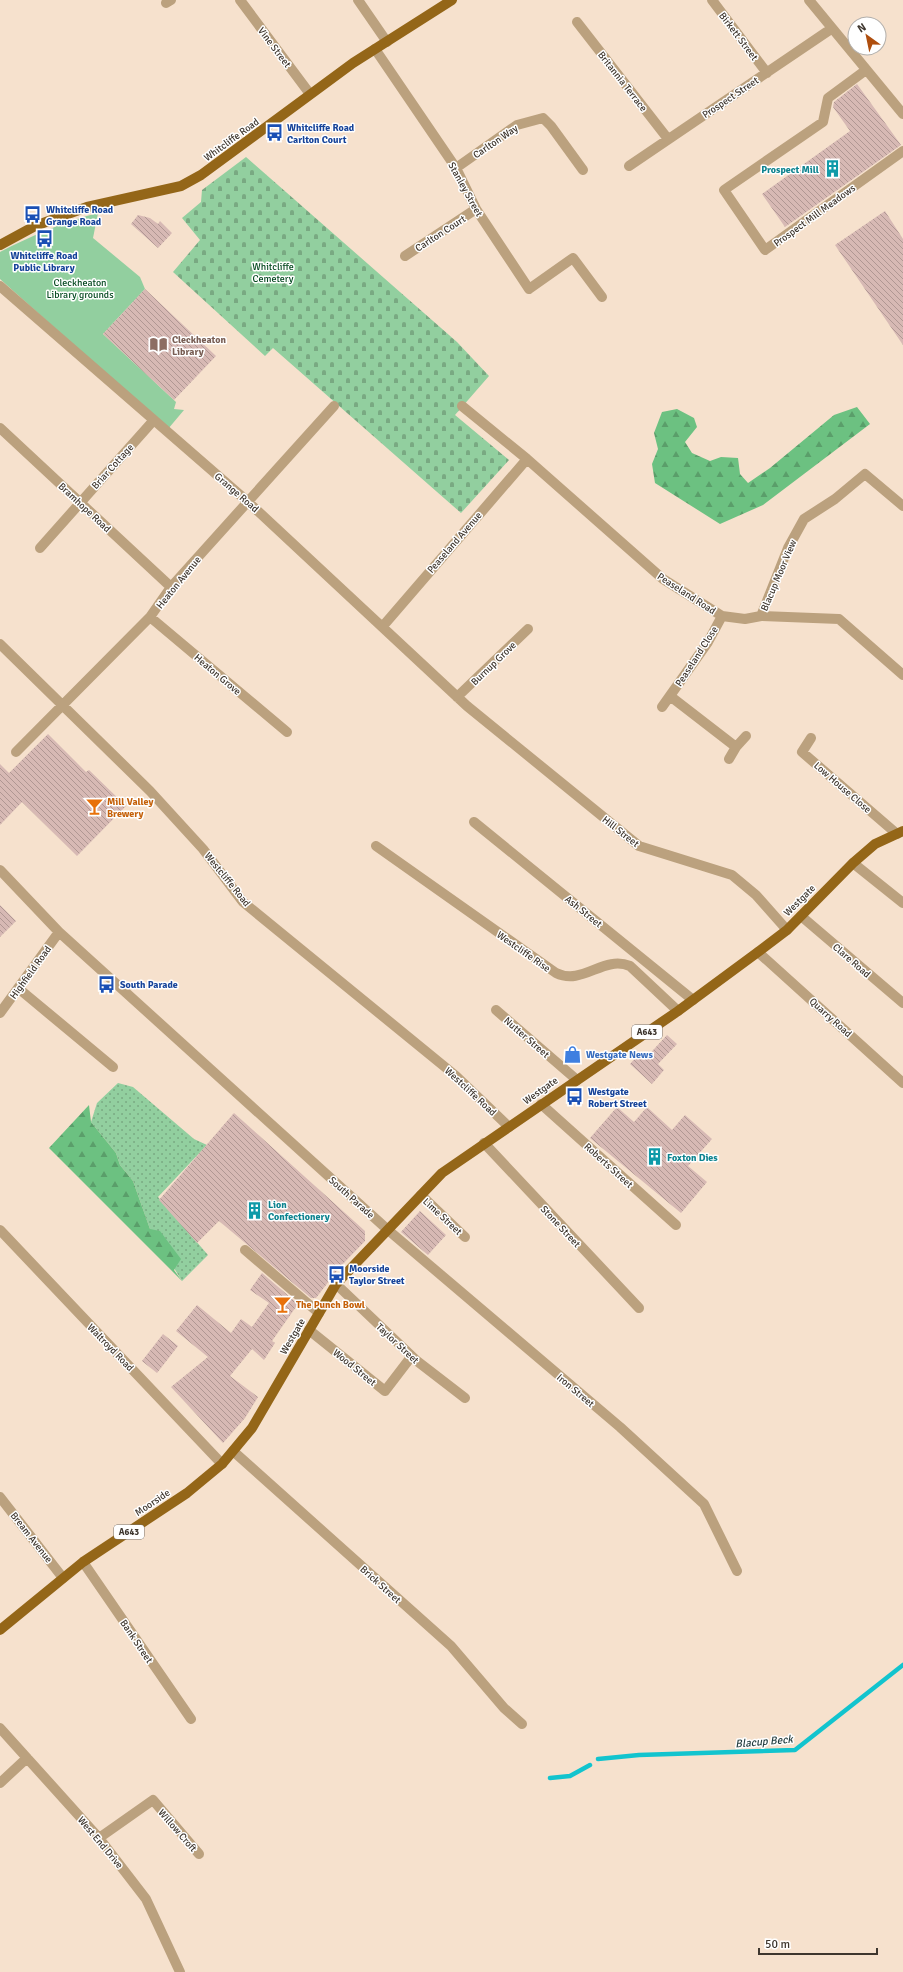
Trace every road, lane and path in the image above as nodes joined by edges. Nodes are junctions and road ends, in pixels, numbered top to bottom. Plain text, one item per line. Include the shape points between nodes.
1 (240, 0) edge
2 (358, 0) edge
3 (452, 0) edge
4 (712, 0) edge
5 (809, 0) edge
6 (578, 22) dead end
7 (831, 29) junction
8 (387, 42) junction
9 (374, 49) junction
10 (866, 70) junction
11 (767, 73) junction
12 (310, 94) junction
13 (903, 114) edge
14 (668, 139) junction
15 (903, 151) edge
16 (629, 166) dead end
17 (456, 168) junction
18 (583, 170) dead end
19 (476, 209) junction
20 (0, 245) edge
21 (405, 256) dead end
22 (0, 286) edge
23 (602, 297) dead end
24 (334, 406) dead end
25 (462, 406) dead end
26 (154, 421) junction
27 (0, 428) edge
28 (527, 459) junction
29 (247, 501) junction
30 (80, 502) junction
31 (903, 506) edge
32 (40, 548) dead end
33 (171, 587) junction
34 (722, 616) junction
35 (761, 616) junction
36 (150, 617) junction
37 (383, 626) junction
38 (528, 628) dead end
39 (0, 644) edge
40 (903, 676) edge
41 (670, 696) junction
42 (457, 697) junction
43 (63, 705) junction
44 (467, 706) joint
45 (662, 707) dead end
46 (287, 732) dead end
47 (746, 736) dead end
48 (811, 738) dead end
49 (736, 747) junction
50 (16, 752) dead end
51 (729, 759) dead end
52 (474, 822) dead end
53 (900, 832) edge
54 (376, 846) dead end
55 (853, 863) junction
56 (0, 870) edge
57 (903, 903) edge
58 (801, 916) junction
59 (787, 930) junction
60 (59, 932) junction
61 (758, 952) junction
62 (18, 988) junction
63 (693, 1000) junction
64 (903, 1003) edge
65 (496, 1010) dead end
66 (678, 1011) junction
67 (0, 1012) edge
68 (113, 1067) dead end
69 (577, 1080) junction
70 (903, 1083) edge
71 (541, 1104) junction
72 (509, 1127) junction
73 (484, 1143) junction
74 (421, 1195) junction
75 (676, 1225) dead end
76 (0, 1230) edge
77 (388, 1230) junction
78 (465, 1237) dead end
79 (245, 1250) dead end
80 (336, 1284) junction
81 (639, 1308) dead end
82 (319, 1313) junction
83 (309, 1330) junction
84 (411, 1357) junction
85 (465, 1398) dead end
86 (252, 1428) joint
87 (233, 1451) junction
88 (222, 1464) junction
89 (0, 1497) edge
90 (83, 1562) junction
91 (737, 1571) dead end
92 (63, 1578) junction
93 (0, 1630) edge
94 (191, 1719) dead end
95 (522, 1724) dead end
96 (0, 1728) edge
97 (27, 1758) junction
98 (0, 1783) edge
99 (99, 1838) junction
100 (199, 1854) dead end
101 (178, 1972) edge

1 - 12 street, Vine Street
2 - 8 street
3 - 8 main road, Whitcliffe Road
4 - 11 street, Birkett Street
5 - 7 street
6 - 14 street, Britannia Terrace
7 - 10 street
7 - 11 street, Prospect Street
8 - 9 main road, Whitcliffe Road
9 - 12 main road, Whitcliffe Road
9 - 17 street, Stanley Street
10 - 13 street
10 - 15 street, Prospect Mill Meadows via 828,98 823,122 724,190 765,250
11 - 14 street, Prospect Street
12 - 20 main road, Whitcliffe Road via 218,164 181,186 88,207 35,226
14 - 16 street, Prospect Street
17 - 18 street, Carlton Way via 517,125 543,118
17 - 19 street, Stanley Street
19 - 21 street, Carlton Court
19 - 23 street, Stanley Street via 529,289 573,258
22 - 26 street, Grange Road
24 - 29 street, Heaton Avenue
25 - 28 street, Peaseland Road
26 - 29 street, Grange Road
26 - 30 street, Briar Cottage
27 - 30 street, Bramhope Road
28 - 34 street, Peaseland Road via 662,579
28 - 37 street, Peaseland Avenue
29 - 33 street, Heaton Avenue
29 - 37 street, Grange Road
30 - 32 street, Briar Cottage
30 - 33 street, Bramhope Road
31 - 35 street, Blacup Moor View via 865,474 804,520 788,548
33 - 36 street, Heaton Avenue
34 - 35 street, Peaseland Road via 745,619
34 - 41 street, Peaseland Close via 708,642
35 - 40 street, Peaseland Road via 839,619
36 - 43 street, Heaton Avenue
36 - 46 street, Heaton Grove
37 - 42 street, Grange Road
38 - 42 street, Burnup Grove
39 - 43 street, Westcliffe Road
41 - 45 street, Peaseland Close
41 - 49 street, Peaseland Close
42 - 44 street, Grange Road
43 - 50 street, Heaton Avenue
43 - 72 street, Westcliffe Road via 150,791 203,849 244,902 456,1076
44 - 59 street, Hill Street via 639,846 732,875 756,895
47 - 49 street
48 - 53 street, Low House Close via 802,752
49 - 51 street
52 - 63 street, Ash Street
53 - 55 main road, Westgate / A643 via 875,844
54 - 66 street, Westcliffe Rise via 565,978 614,963 623,963 630,966
55 - 57 street
55 - 58 main road, Westgate / A643
56 - 60 street, South Parade
58 - 59 main road, Westgate / A643
58 - 64 street, Clare Road
59 - 61 main road, Westgate / A643
60 - 62 street, Highfield Road
60 - 77 street, South Parade
61 - 63 main road, Westgate / A643
61 - 70 street, Quarry Road
62 - 67 street, Highfield Road
62 - 68 street
63 - 66 main road, Westgate / A643
65 - 69 street, Nutter Street
66 - 69 main road, Westgate / A643
69 - 71 main road, Westgate / A643
71 - 72 main road, Westgate / A643
71 - 75 street, Roberts Street
72 - 73 main road, Westgate / A643
73 - 74 main road, Westgate / A643 via 442,1174
73 - 81 street, Stone Street
74 - 77 main road, Westgate / A643
74 - 78 street, Lime Street
76 - 88 street, Waltroyd Road
77 - 80 main road, Westgate / A643
77 - 91 street, Iron Street via 620,1427 704,1504
79 - 82 street
80 - 82 main road, Westgate / A643
80 - 84 street, Taylor Street
82 - 83 main road, Westgate / A643
83 - 84 street, Wood Street via 385,1392
83 - 86 main road, Westgate / A643
84 - 85 street, Taylor Street
86 - 87 main road, Moorside / A643
87 - 88 main road, Moorside / A643
87 - 95 street, Brick Street via 451,1646 504,1708
88 - 90 main road, Moorside / A643 via 187,1493
89 - 92 street, Bream Avenue
90 - 92 main road, Moorside / A643
90 - 94 street, Bank Street
92 - 93 main road, Moorside / A643
96 - 97 street, West End Drive
97 - 98 street
97 - 99 street, West End Drive
99 - 100 street, Willow Croft via 153,1800
99 - 101 street, West End Drive via 146,1899

